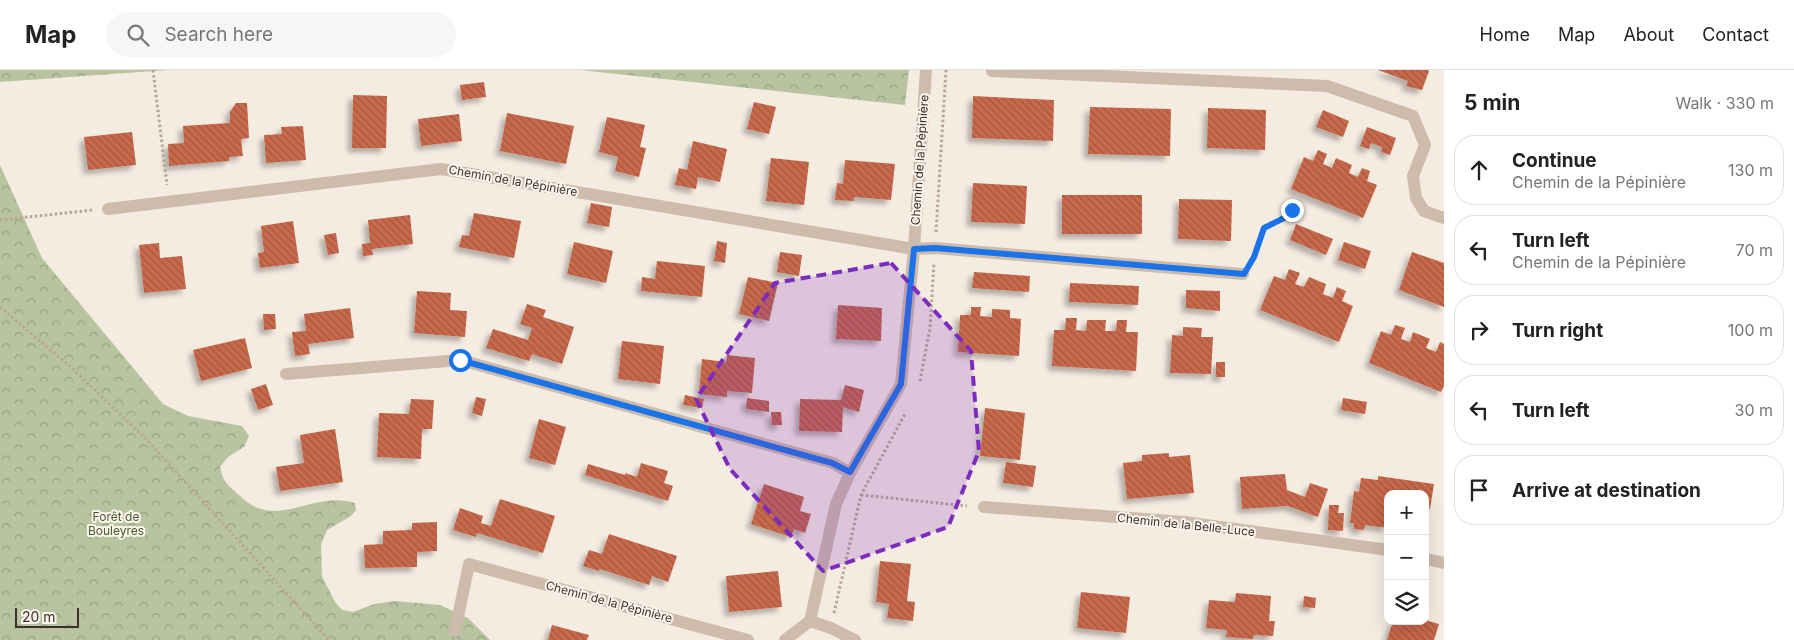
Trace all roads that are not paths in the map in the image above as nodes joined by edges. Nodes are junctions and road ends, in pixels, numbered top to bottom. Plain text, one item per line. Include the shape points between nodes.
1 (926, 70) edge
2 (992, 71) edge
3 (108, 209) road end
4 (1444, 218) edge
5 (914, 249) junction
6 (1244, 274) road end
7 (286, 374) dead end
8 (850, 472) junction
9 (984, 507) road end
10 (1384, 549) edge
11 (1429, 560) edge
12 (1444, 563) edge
13 (810, 621) junction
14 (455, 631) dead end
15 (748, 640) edge
16 (785, 640) edge
17 (855, 640) edge

1 - 5 street, Chemin de la Pépinière
2 - 4 street via 1327,86 1413,116 1425,145 1413,176 1416,198 1424,211
3 - 5 street, Chemin de la Pépinière via 441,168
5 - 6 street via 935,248
5 - 8 street, Chemin de la Pépinière via 901,384
7 - 8 street via 460,360 832,463
8 - 13 street, Chemin de la Pépinière via 836,504
9 - 10 street, Chemin de la Belle-Luce via 1184,522
11 - 12 street
13 - 16 street
13 - 17 street
14 - 15 street, Chemin de la Pépinière via 469,564

